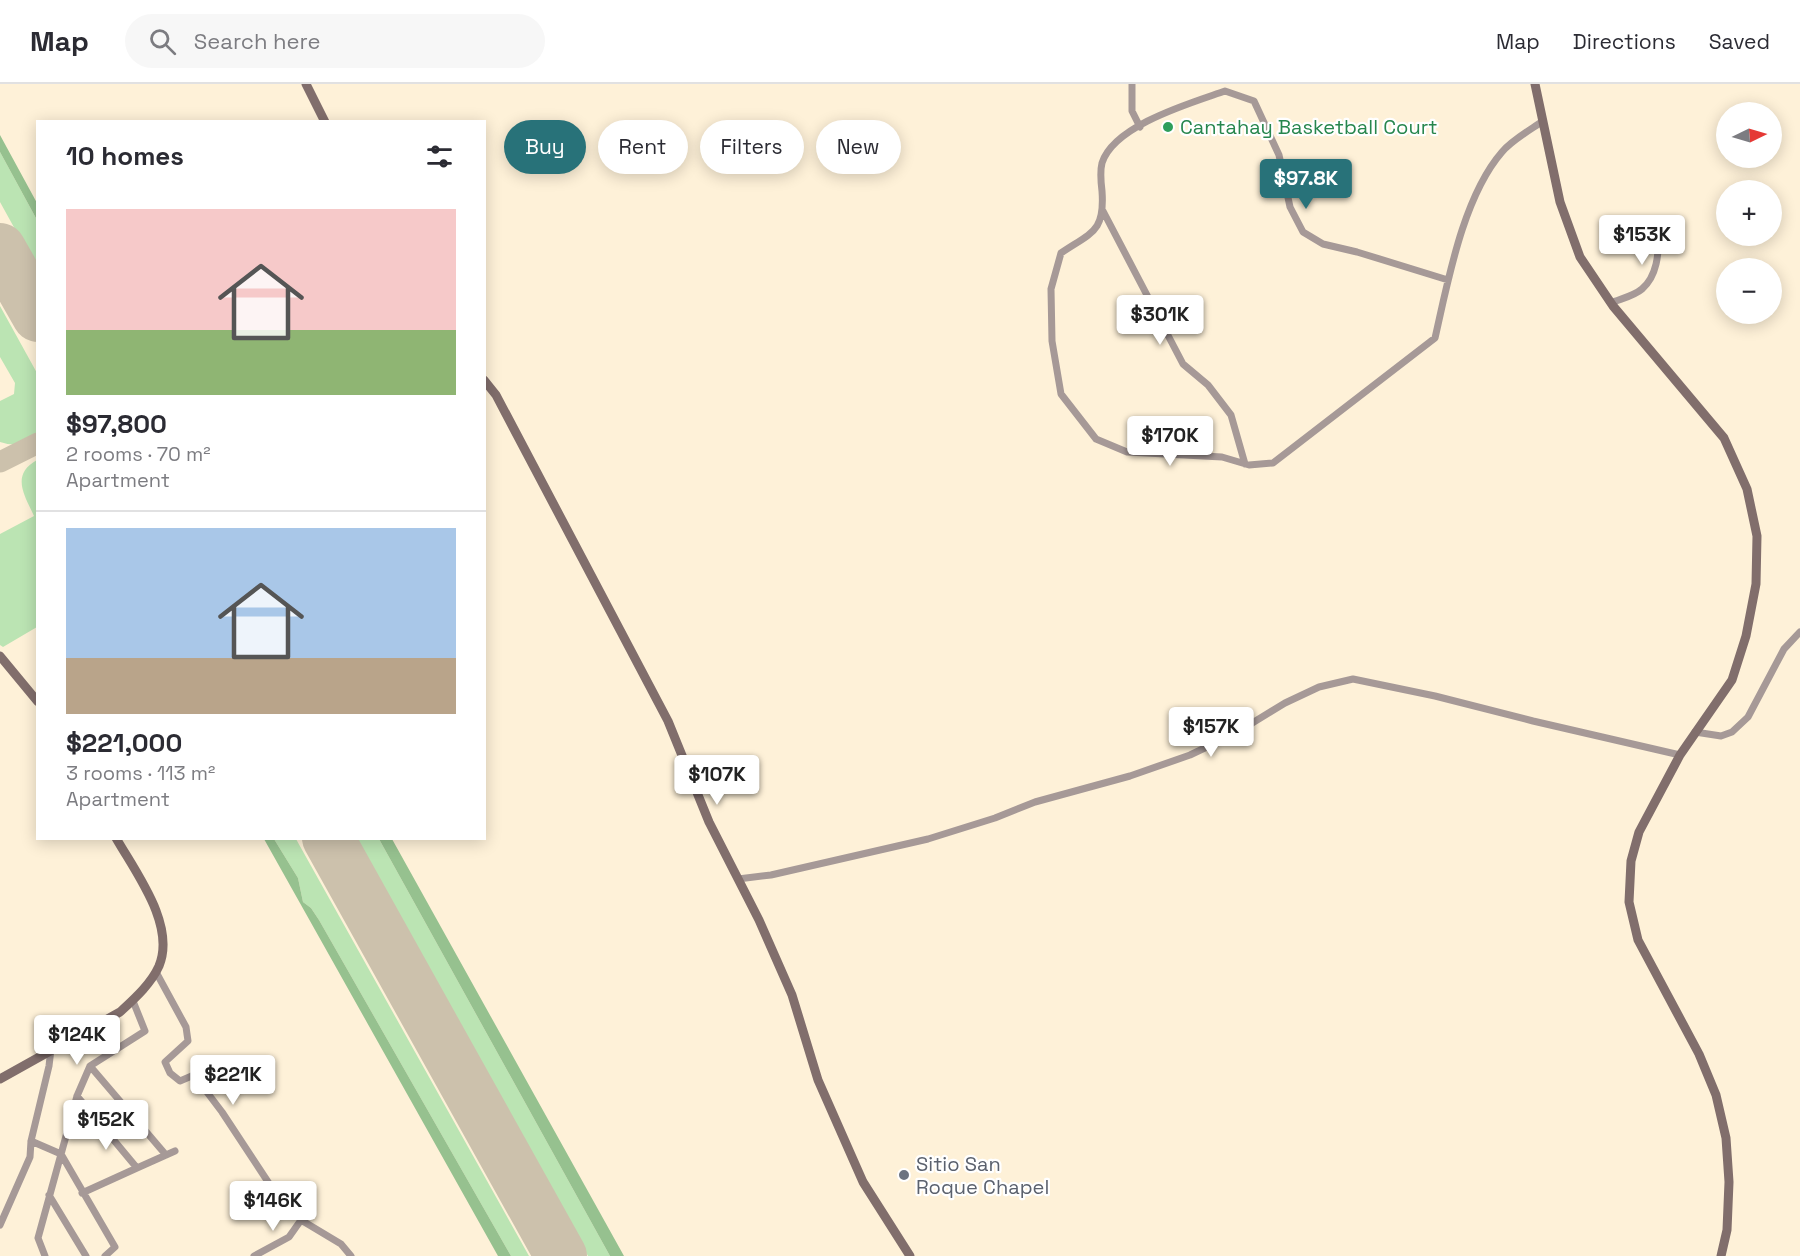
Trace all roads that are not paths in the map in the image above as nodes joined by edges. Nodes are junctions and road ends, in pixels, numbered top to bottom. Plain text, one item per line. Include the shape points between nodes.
1 (306, 84) edge
2 (1132, 84) edge
3 (1535, 84) edge
4 (324, 120) edge
5 (1543, 121) junction
6 (1140, 127) junction
7 (1103, 211) junction
8 (1660, 220) dead end
9 (1448, 280) junction
10 (1611, 303) junction
11 (486, 382) edge
12 (1245, 464) junction
13 (1800, 632) edge
14 (0, 656) edge
15 (36, 700) edge
16 (1695, 732) junction
17 (1680, 756) junction
18 (117, 840) edge
19 (738, 879) junction
20 (156, 972) junction
21 (133, 1000) junction
22 (51, 1049) junction
23 (90, 1066) junction
24 (0, 1079) edge
25 (77, 1096) junction
26 (31, 1141) junction
27 (175, 1151) dead end
28 (61, 1154) junction
29 (166, 1155) junction
30 (137, 1168) junction
31 (82, 1193) junction
32 (49, 1195) junction
33 (302, 1220) junction
34 (0, 1225) edge
35 (45, 1256) edge
36 (86, 1256) edge
37 (105, 1256) edge
38 (254, 1256) edge
39 (351, 1256) edge
40 (910, 1256) edge
41 (1721, 1256) edge

1 - 4 street
2 - 6 street via 1132,111
3 - 5 street
5 - 9 street via 1502,151 1473,198
5 - 10 street via 1560,202 1580,257
6 - 7 street via 1112,146 1102,164
6 - 9 street via 1152,118 1225,91 1254,101 1279,155 1290,207 1303,232 1323,244
7 - 12 street via 1183,364 1208,385 1231,415
7 - 12 street via 1097,229 1061,253 1051,289 1052,341 1061,394 1096,440 1127,452 1222,457
8 - 10 street via 1652,278 1640,290
9 - 12 street via 1435,338 1273,463
10 - 16 street via 1724,438 1748,489 1757,536 1756,584 1746,636 1732,680
11 - 19 street via 668,721 709,822
13 - 16 street via 1785,649 1748,717 1722,736
14 - 15 street
16 - 17 street
17 - 19 street via 1353,679 1319,687 1190,755 1130,776 1035,802 928,839
17 - 41 street via 1640,832 1631,861 1629,902 1638,940 1699,1054 1716,1095 1726,1138 1729,1182 1727,1230
18 - 20 street via 156,911 162,949
19 - 40 street via 792,995 818,1080 863,1182
20 - 21 street
20 - 33 street via 186,1027 188,1041 165,1062 170,1073 180,1081 194,1075 274,1191
21 - 22 street via 120,1012
21 - 23 street via 145,1031
22 - 24 street
22 - 26 street
23 - 25 street
23 - 29 street
25 - 28 street
25 - 30 street
26 - 28 street
26 - 34 street via 30,1157
27 - 29 street
28 - 31 street
28 - 32 street
29 - 30 street
30 - 31 street
31 - 37 street via 115,1247
32 - 35 street via 38,1238
32 - 36 street
33 - 38 street via 289,1237
33 - 39 street via 340,1244

